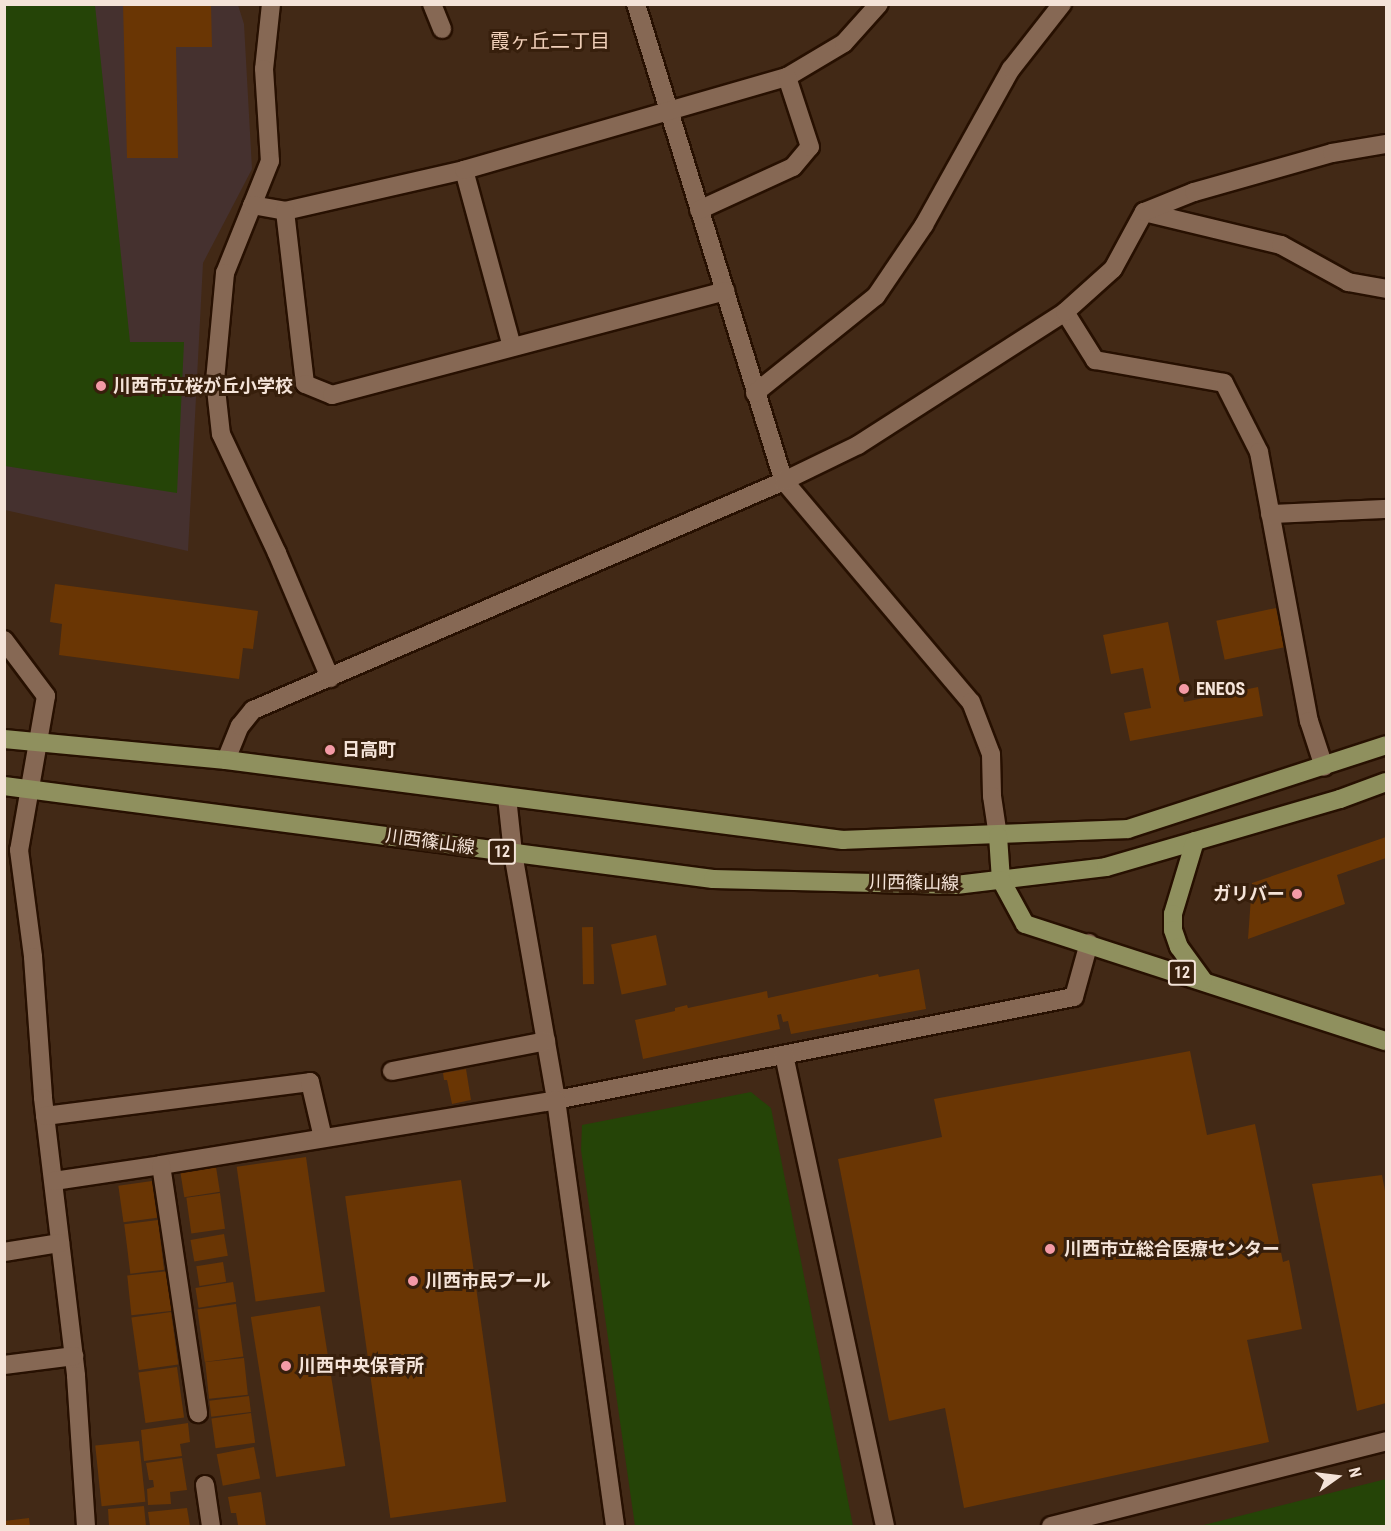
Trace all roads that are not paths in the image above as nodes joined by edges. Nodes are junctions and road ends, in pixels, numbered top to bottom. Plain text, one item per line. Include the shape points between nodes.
1 (270, 4) edge
2 (432, 4) edge
3 (636, 4) edge
4 (879, 4) edge
5 (1062, 4) edge
6 (441, 29) dead end
7 (788, 77) junction
8 (668, 113) junction
9 (1386, 144) edge
10 (464, 170) junction
11 (252, 205) junction
12 (699, 210) junction
13 (285, 211) junction
14 (1144, 212) junction
15 (1386, 289) edge
16 (725, 291) junction
17 (1065, 312) junction
18 (512, 347) junction
19 (755, 393) junction
20 (784, 481) junction
21 (1386, 509) edge
22 (1270, 514) junction
23 (4, 640) edge
24 (330, 678) junction
25 (4, 739) edge
26 (38, 743) junction
27 (1386, 746) edge
28 (226, 760) junction
29 (1324, 767) junction
30 (1386, 782) edge
31 (4, 786) edge
32 (30, 789) junction
33 (507, 797) junction
34 (998, 836) junction
35 (1195, 841) junction
36 (513, 853) junction
37 (1001, 880) junction
38 (1089, 943) junction
39 (1203, 980) junction
40 (546, 1041) junction
41 (1386, 1041) edge
42 (784, 1055) junction
43 (392, 1071) dead end
44 (556, 1100) junction
45 (45, 1116) junction
46 (323, 1138) junction
47 (161, 1165) junction
48 (54, 1181) junction
49 (60, 1243) junction
50 (4, 1251) edge
51 (74, 1356) junction
52 (4, 1365) edge
53 (198, 1413) dead end
54 (1386, 1441) edge
55 (205, 1485) dead end
56 (86, 1527) edge
57 (211, 1527) edge
58 (615, 1527) edge
59 (885, 1527) edge
60 (1051, 1527) edge

1 - 11 street via 264,69 270,161
2 - 6 street
3 - 8 street
4 - 7 street via 844,43
5 - 19 street via 1011,69 924,225 876,296
7 - 8 street
7 - 12 street via 810,147 793,167
8 - 10 street
8 - 12 street
9 - 14 street via 1332,153 1194,192
10 - 13 street
10 - 18 street
11 - 13 street
11 - 24 street via 225,273 215,380 221,434
12 - 16 street
13 - 18 street via 305,384 332,395
14 - 15 street via 1281,244 1348,282
14 - 17 street via 1113,269
16 - 18 street
16 - 19 street
17 - 20 street via 858,446
17 - 22 street via 1095,360 1224,383 1259,452
19 - 20 street
20 - 24 street
20 - 34 street via 971,702 991,754
21 - 22 street
22 - 29 street via 1309,721
23 - 26 street via 46,696
24 - 28 street via 253,710 240,726
25 - 26 main road
26 - 28 main road
26 - 32 street
27 - 29 main road
28 - 33 main road
29 - 34 main road via 1128,829
30 - 35 main road, 川西篠山線 / 12
31 - 32 main road, 川西篠山線 / 12
32 - 36 main road, 川西篠山線 / 12
32 - 45 street via 19,850 33,957
33 - 34 main road via 843,840
33 - 36 street
34 - 37 main road, 12
35 - 37 main road, 川西篠山線 / 12 via 1106,867
35 - 39 main road, 12 via 1173,914 1173,930 1179,947
36 - 37 main road, 川西篠山線 / 12 via 712,879 956,885
36 - 40 street
37 - 38 main road, 12 via 1025,924
38 - 39 main road, 12
38 - 42 street via 1074,997
39 - 41 main road, 12
40 - 43 street
40 - 44 street
42 - 44 street
42 - 59 street
44 - 46 street
44 - 58 street
45 - 46 street via 310,1082
45 - 48 street
46 - 47 street
47 - 48 street
47 - 53 street
48 - 49 street
49 - 50 street
49 - 51 street
51 - 52 street
51 - 56 street
54 - 60 street
55 - 57 street

